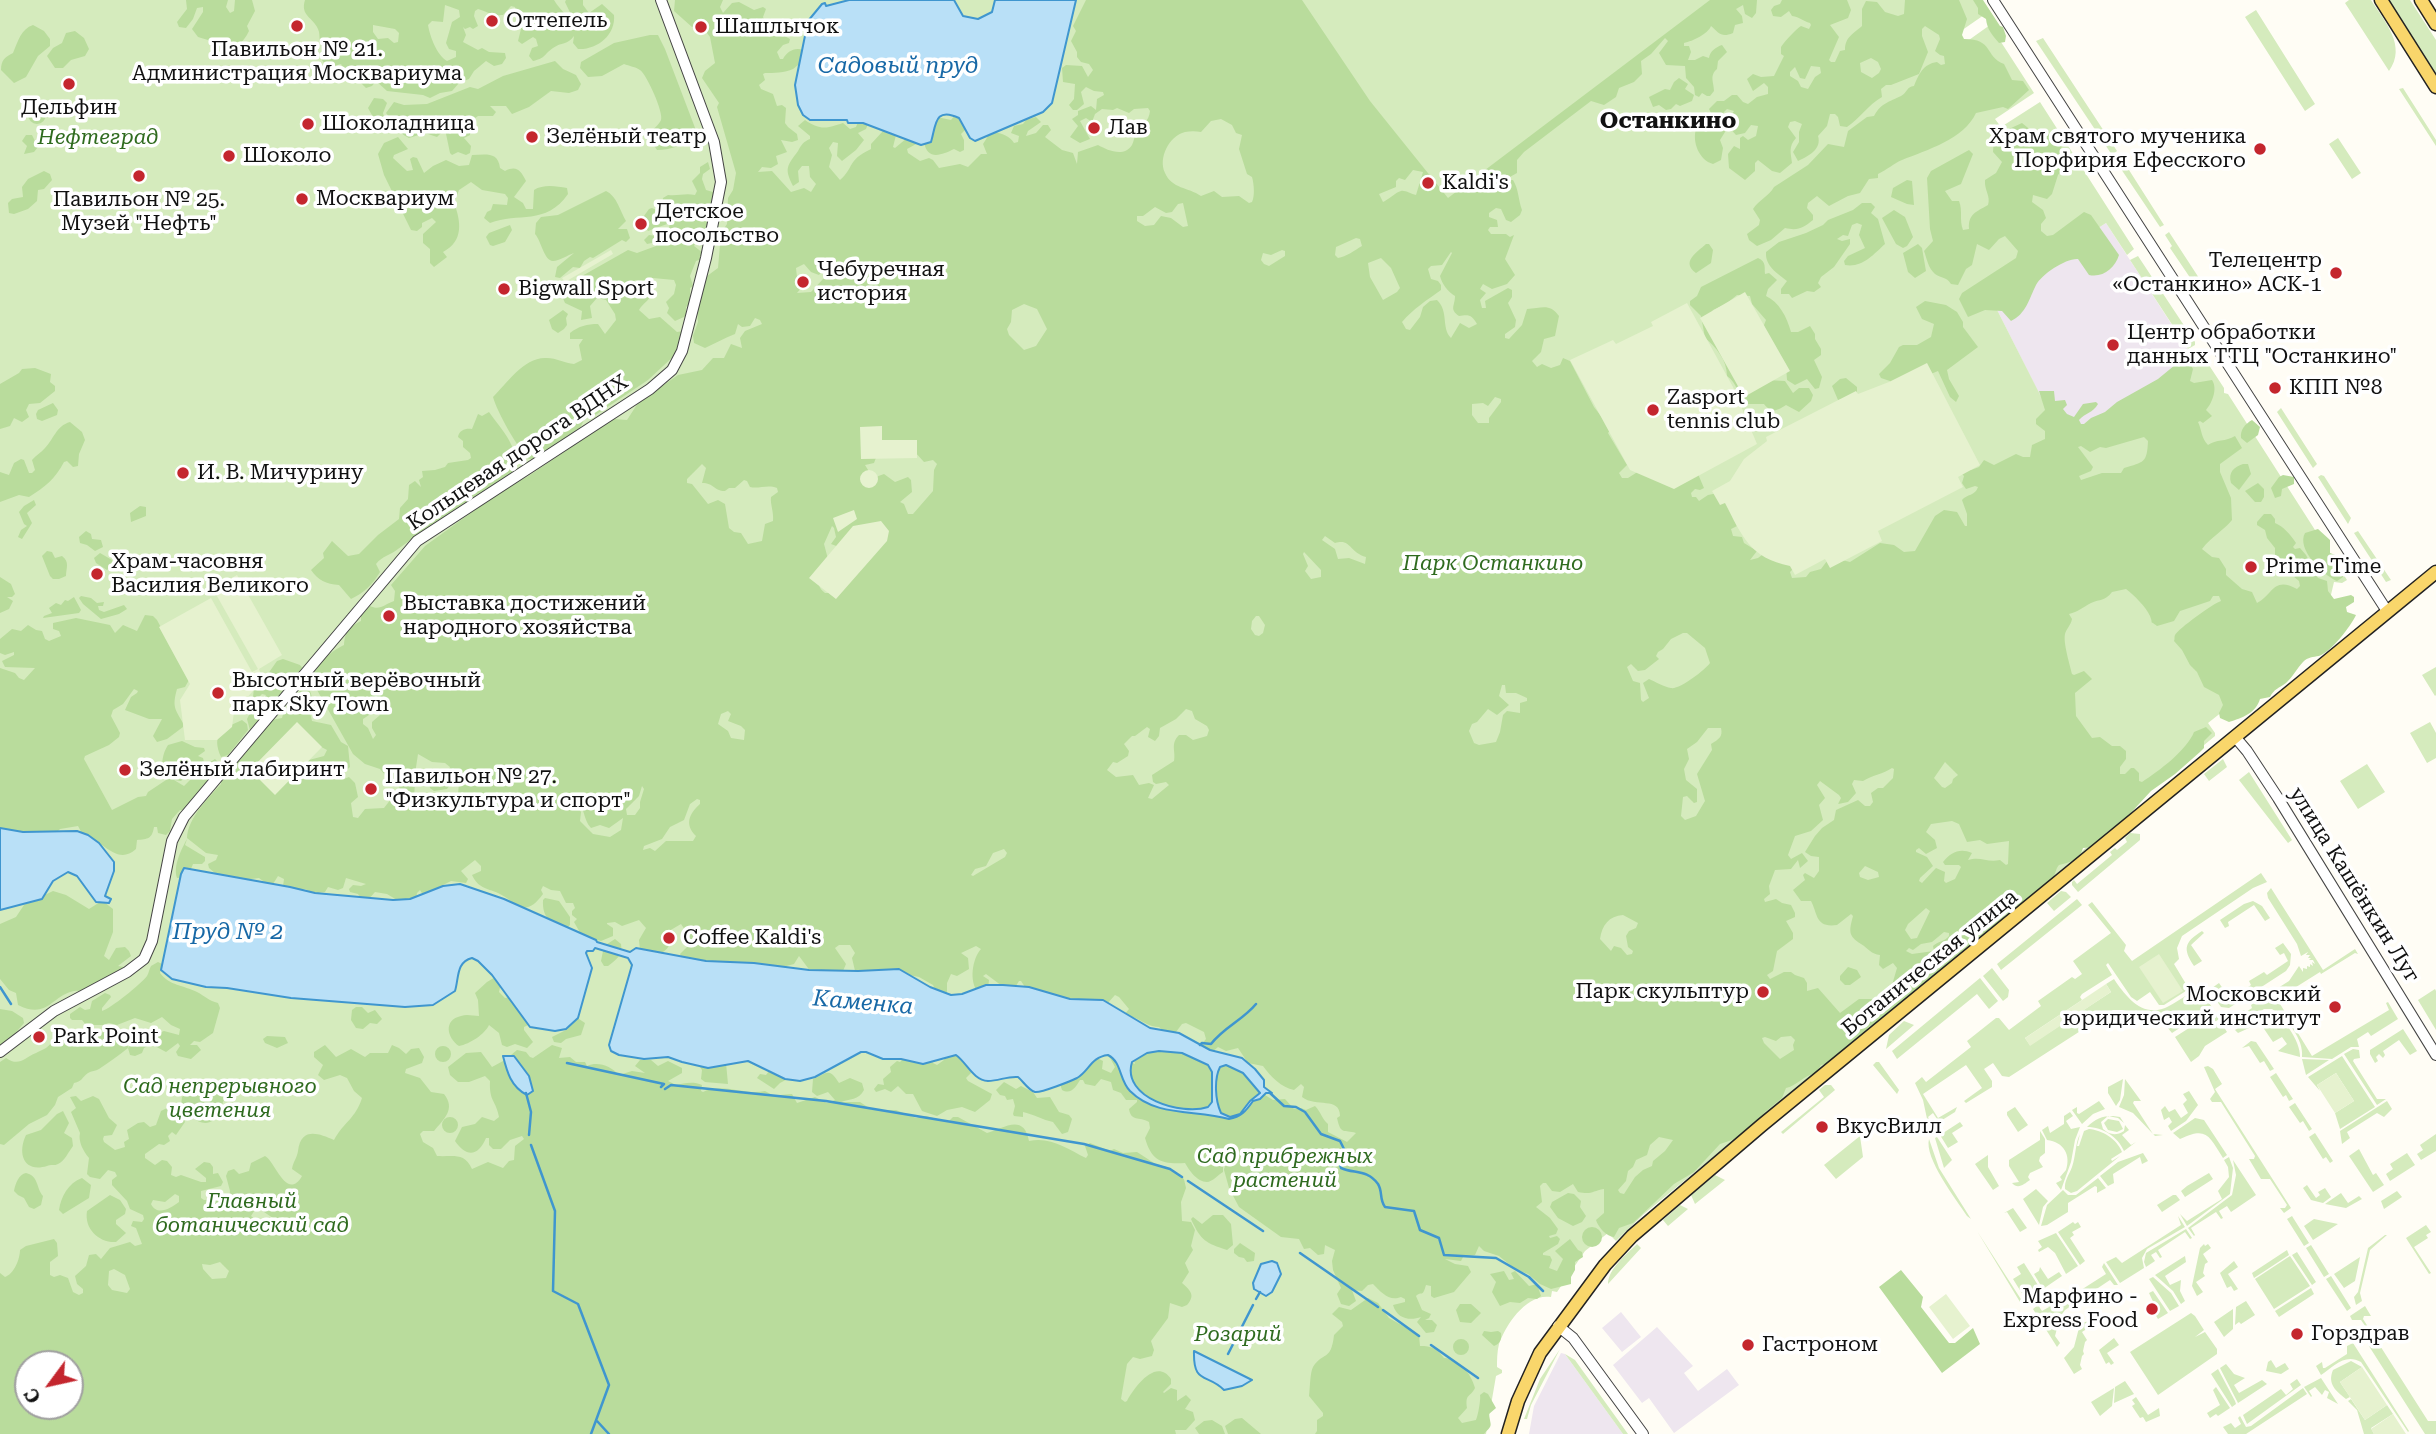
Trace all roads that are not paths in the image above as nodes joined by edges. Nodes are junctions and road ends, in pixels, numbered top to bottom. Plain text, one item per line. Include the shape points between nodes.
1 (661, 0) edge
2 (1993, 0) edge
3 (2381, 0) edge
4 (2421, 0) edge
5 (2436, 24) edge
6 (2436, 87) edge
7 (2436, 572) edge
8 (2387, 611) junction
9 (2236, 738) junction
10 (0, 1052) edge
11 (2436, 1055) edge
12 (1558, 1326) junction
13 (1508, 1434) edge
14 (1643, 1434) edge

1 - 10 street, Кольцевая дорога ВДНХ via 714,142 721,174 695,307 678,360 654,386 417,541 184,817 172,841 152,942 142,962 54,1011
2 - 8 street
3 - 6 main road
4 - 5 main road
7 - 8 main road, Ботаническая улица
8 - 9 main road, Ботаническая улица
9 - 11 street, улица Кашёнкин Луг via 2278,798
9 - 12 main road, Ботаническая улица via 1646,1223 1610,1259
12 - 13 main road, Ботаническая улица via 1530,1373
12 - 14 street via 1573,1338

